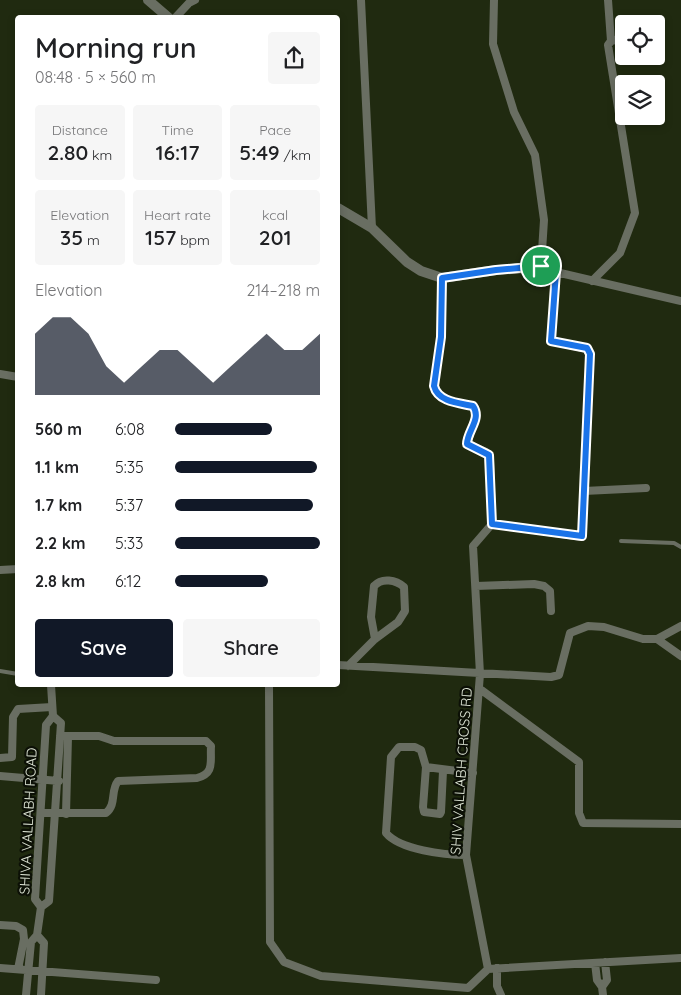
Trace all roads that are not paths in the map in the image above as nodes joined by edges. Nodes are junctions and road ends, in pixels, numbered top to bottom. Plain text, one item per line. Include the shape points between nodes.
1 (148, 0) edge
2 (196, 0) edge
3 (361, 0) edge
4 (494, 0) edge
5 (608, 0) edge
6 (166, 15) edge
7 (178, 15) edge
8 (615, 40) edge
9 (611, 41) junction
10 (340, 209) edge
11 (372, 228) junction
12 (541, 266) junction
13 (556, 272) junction
14 (442, 278) junction
15 (592, 281) junction
16 (681, 301) edge
17 (0, 374) edge
18 (15, 376) edge
19 (646, 488) dead end
20 (584, 491) junction
21 (492, 524) junction
22 (621, 541) dead end
23 (681, 547) edge
24 (15, 569) edge
25 (0, 570) edge
26 (476, 586) junction
27 (551, 611) dead end
28 (681, 626) edge
29 (375, 639) junction
30 (657, 639) junction
31 (681, 656) edge
32 (340, 665) edge
33 (348, 666) junction
34 (0, 671) edge
35 (15, 674) edge
36 (480, 674) junction
37 (52, 687) edge
38 (269, 687) edge
39 (480, 689) junction
40 (52, 708) junction
41 (52, 716) junction
42 (64, 736) junction
43 (0, 758) edge
44 (426, 767) junction
45 (443, 771) junction
46 (473, 773) junction
47 (0, 776) edge
48 (43, 780) junction
49 (59, 781) junction
50 (42, 814) junction
51 (56, 814) junction
52 (66, 814) junction
53 (681, 824) edge
54 (40, 831) junction
55 (54, 832) junction
56 (466, 854) junction
57 (37, 879) junction
58 (51, 880) junction
59 (41, 907) junction
60 (0, 925) edge
61 (38, 935) junction
62 (681, 958) edge
63 (606, 962) junction
64 (595, 963) junction
65 (0, 968) edge
66 (497, 968) junction
67 (488, 969) junction
68 (18, 970) junction
69 (28, 970) junction
70 (42, 972) junction
71 (156, 980) dead end
72 (603, 991) edge
73 (467, 992) edge
74 (26, 995) edge
75 (41, 995) edge
76 (501, 995) edge

1 - 6 street
2 - 7 street
3 - 11 street
4 - 12 street via 493,44 514,112 535,155 544,220
5 - 9 street
8 - 9 street
9 - 15 street via 608,45 635,213 620,253
10 - 11 street
11 - 14 street via 407,262
12 - 13 street
12 - 14 street
13 - 15 street
13 - 20 street via 551,341 587,348 590,354
14 - 21 street via 441,337 434,386 442,398 475,409 476,416 467,444 489,455
15 - 16 street
17 - 18 street
19 - 20 street
20 - 21 street via 582,536
21 - 26 street, SHIV VALLABH CROSS RD via 473,546
22 - 23 lane
24 - 25 street
26 - 27 street via 544,586 550,591
26 - 36 street, SHIV VALLABH CROSS RD
28 - 30 street
29 - 29 street via 404,615 404,587 397,582 381,581 374,586 371,617
29 - 33 street
30 - 31 street
30 - 36 street via 643,639 604,627 588,626 570,634 559,675
32 - 33 street
33 - 36 street
34 - 35 lane
36 - 39 street, SHIV VALLABH CROSS RD
37 - 40 street, SHIVA VALLABH ROAD
38 - 73 street via 270,942 284,962 321,976
39 - 46 street, SHIV VALLABH CROSS RD
39 - 53 street via 579,762 579,813 583,823
40 - 41 street, SHIVA VALLABH ROAD
40 - 43 street via 18,710 13,717 12,757
41 - 42 street, SHIVA VALLABH ROAD via 61,723
41 - 48 street, SHIVA VALLABH ROAD via 46,725
42 - 49 street, SHIVA VALLABH ROAD
42 - 52 street
42 - 52 street via 99,736 114,742 206,741 211,746 210,770 206,776 118,780 113,804 106,813
44 - 45 street
44 - 45 street via 424,812 441,812
44 - 56 street via 421,750 415,747 399,747 391,756 386,833 403,845
45 - 46 street
46 - 56 street, SHIV VALLABH CROSS RD
47 - 48 street
48 - 49 street
48 - 50 street, SHIVA VALLABH ROAD
49 - 51 street, SHIVA VALLABH ROAD
50 - 51 street
50 - 54 street, SHIVA VALLABH ROAD
51 - 52 street
51 - 55 street, SHIVA VALLABH ROAD
54 - 55 street
54 - 57 street, SHIVA VALLABH ROAD
55 - 58 street, SHIVA VALLABH ROAD
56 - 67 street, SHIV VALLABH CROSS RD
57 - 58 street
57 - 59 street, SHIVA VALLABH ROAD via 35,899
58 - 59 street, SHIVA VALLABH ROAD via 49,901
59 - 61 street
60 - 68 street via 23,930
61 - 69 street via 31,942
61 - 70 street via 44,943
62 - 63 street
63 - 64 street
63 - 72 street via 607,980
64 - 66 street
64 - 72 street via 596,980
65 - 68 street
66 - 67 street
66 - 76 street via 497,986
67 - 73 street
68 - 69 street
69 - 70 street
69 - 74 street
70 - 71 street
70 - 75 street

